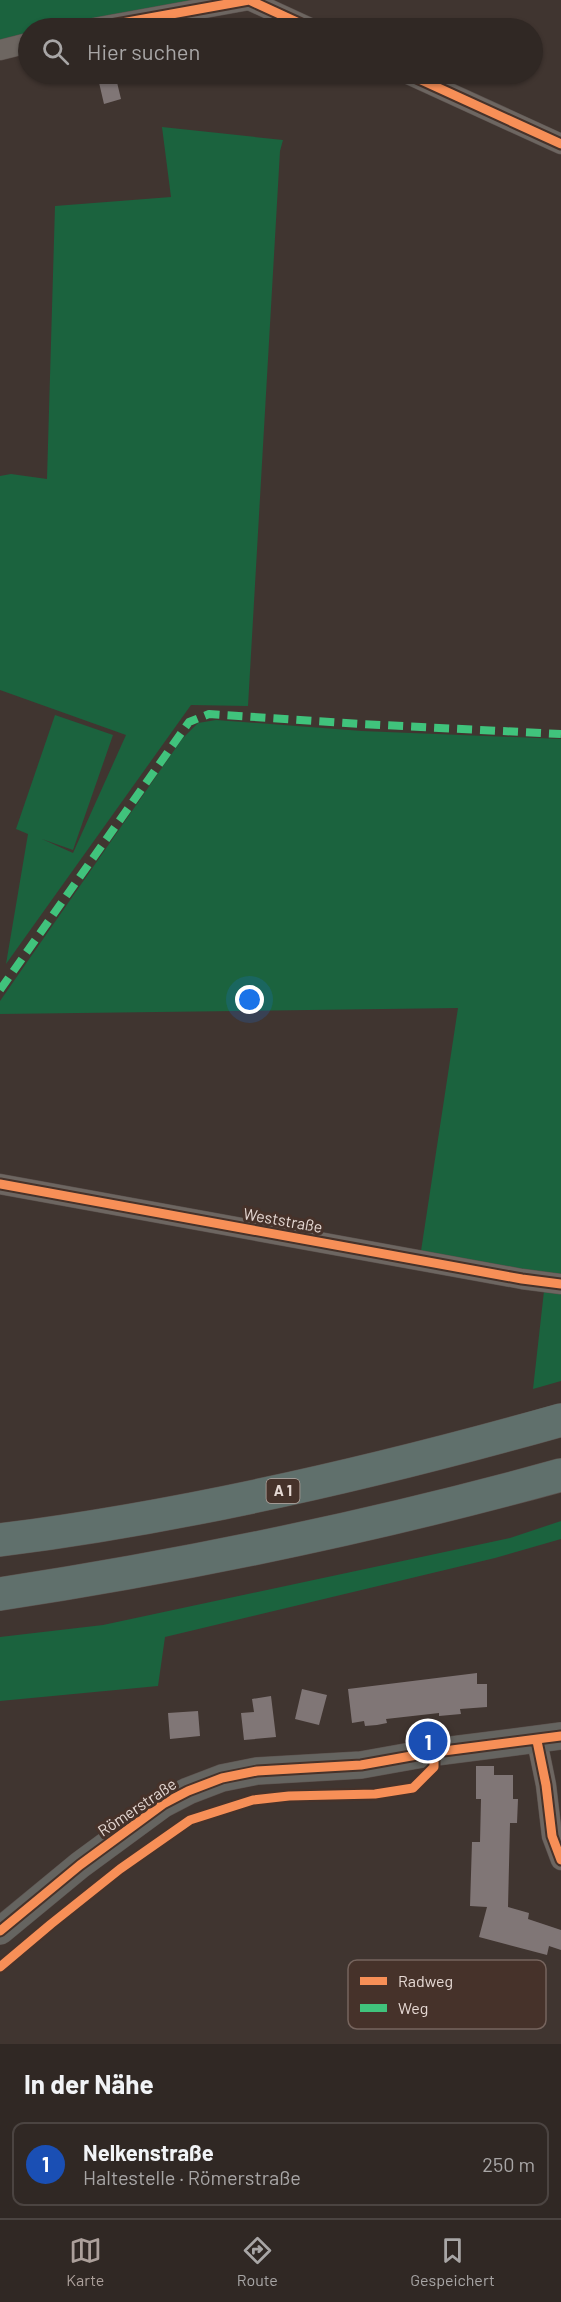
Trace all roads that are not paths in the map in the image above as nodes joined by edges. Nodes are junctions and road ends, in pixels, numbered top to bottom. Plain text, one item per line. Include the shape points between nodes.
1 (249, 0) edge
2 (149, 18) edge
3 (288, 18) edge
4 (18, 46) edge
5 (0, 50) edge
6 (430, 84) edge
7 (561, 144) edge
8 (0, 1184) edge
9 (561, 1284) edge
10 (561, 1420) edge
11 (561, 1475) edge
12 (0, 1540) edge
13 (0, 1594) edge
14 (549, 1738) edge
15 (561, 1860) edge
16 (0, 1930) edge

1 - 2 street
1 - 3 street
4 - 5 street
6 - 7 street
8 - 9 street, Weststraße
10 - 12 highway, A 1 via 459,1449 246,1499
11 - 13 highway via 462,1503 284,1543
14 - 15 street via 546,1785 552,1836
14 - 16 street, Römerstraße via 361,1765 257,1771 222,1778 163,1804

